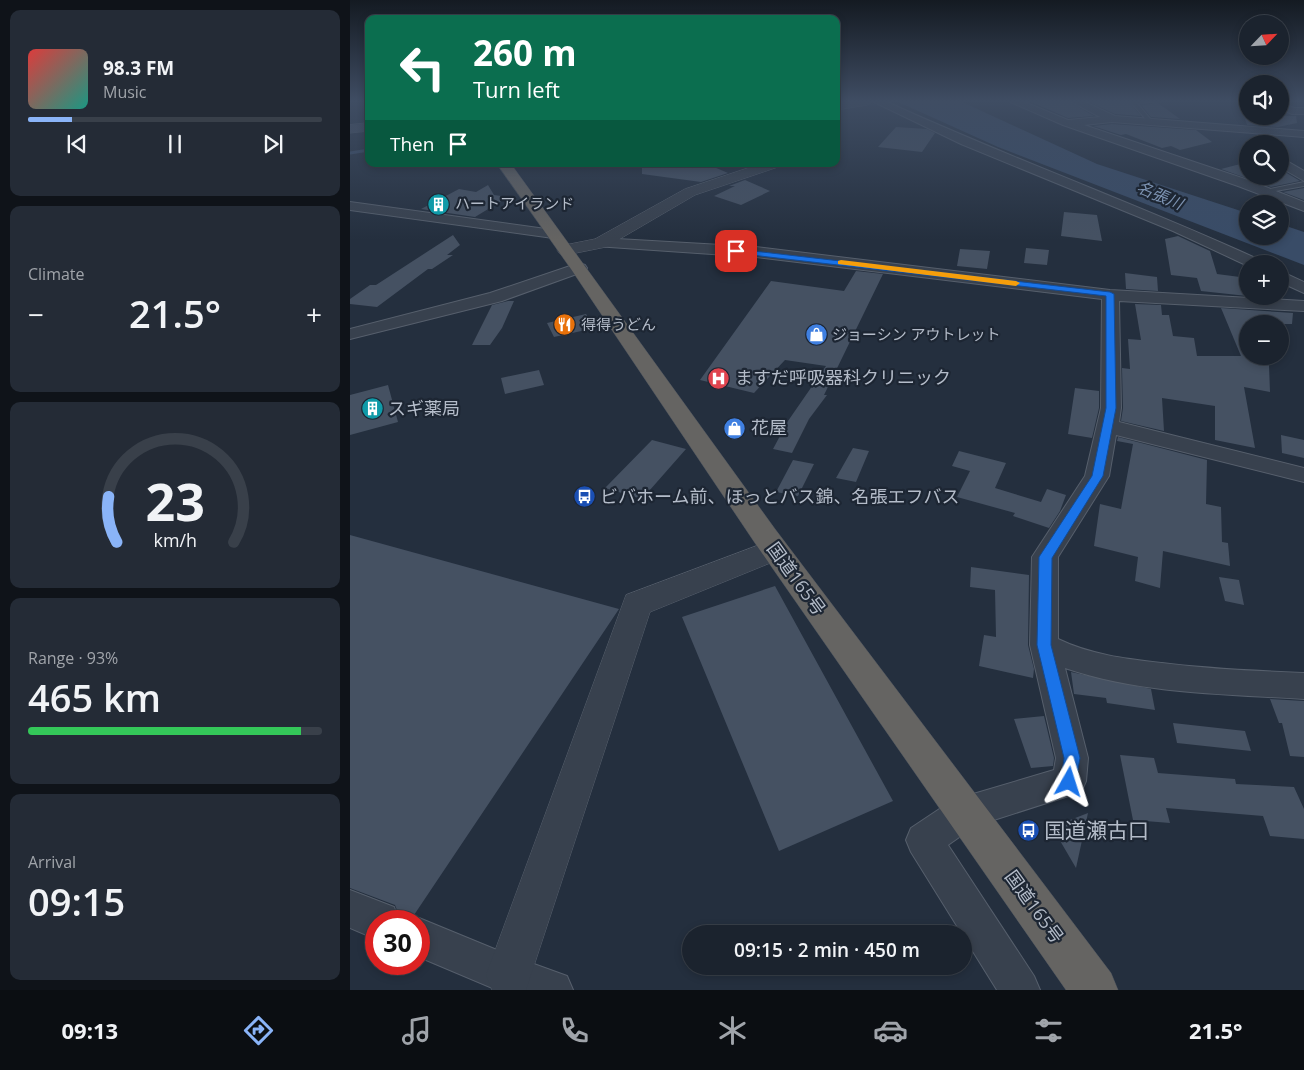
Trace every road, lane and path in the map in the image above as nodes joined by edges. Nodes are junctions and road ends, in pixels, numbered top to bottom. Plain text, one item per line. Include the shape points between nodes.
1 (978, 147) edge
2 (1137, 147) edge
3 (506, 167) edge
4 (764, 167) edge
5 (1289, 167) edge
6 (1304, 177) edge
7 (1304, 184) edge
8 (1264, 191) junction
9 (350, 206) edge
10 (1304, 207) edge
11 (600, 243) junction
12 (566, 251) junction
13 (1239, 256) edge
14 (1289, 280) edge
15 (1304, 288) edge
16 (1110, 294) junction
17 (1304, 306) edge
18 (350, 334) edge
19 (1107, 426) junction
20 (1304, 475) edge
21 (776, 550) junction
22 (1044, 645) junction
23 (1304, 686) edge
24 (965, 812) junction
25 (350, 909) edge
26 (365, 915) edge
27 (430, 943) edge
28 (509, 975) junction
29 (553, 990) edge
30 (1020, 990) edge
31 (1094, 990) edge

1 - 13 street
2 - 8 street
3 - 12 highway, 国道165号
4 - 11 street via 690,192
5 - 6 street
7 - 8 lane
8 - 10 street
9 - 12 street
11 - 12 street
11 - 16 street via 756,252
12 - 18 street via 496,297
12 - 21 highway, 国道165号
14 - 15 street
16 - 17 street
16 - 19 street via 1111,408
19 - 20 street
19 - 22 street via 1098,476 1046,557
21 - 24 highway, 国道165号
21 - 28 street via 637,604
22 - 23 street via 1072,659 1131,672 1207,681
22 - 24 street via 1072,758 1069,782
24 - 30 street via 924,840
24 - 31 highway, 国道165号
25 - 26 street
27 - 28 street
28 - 29 street

